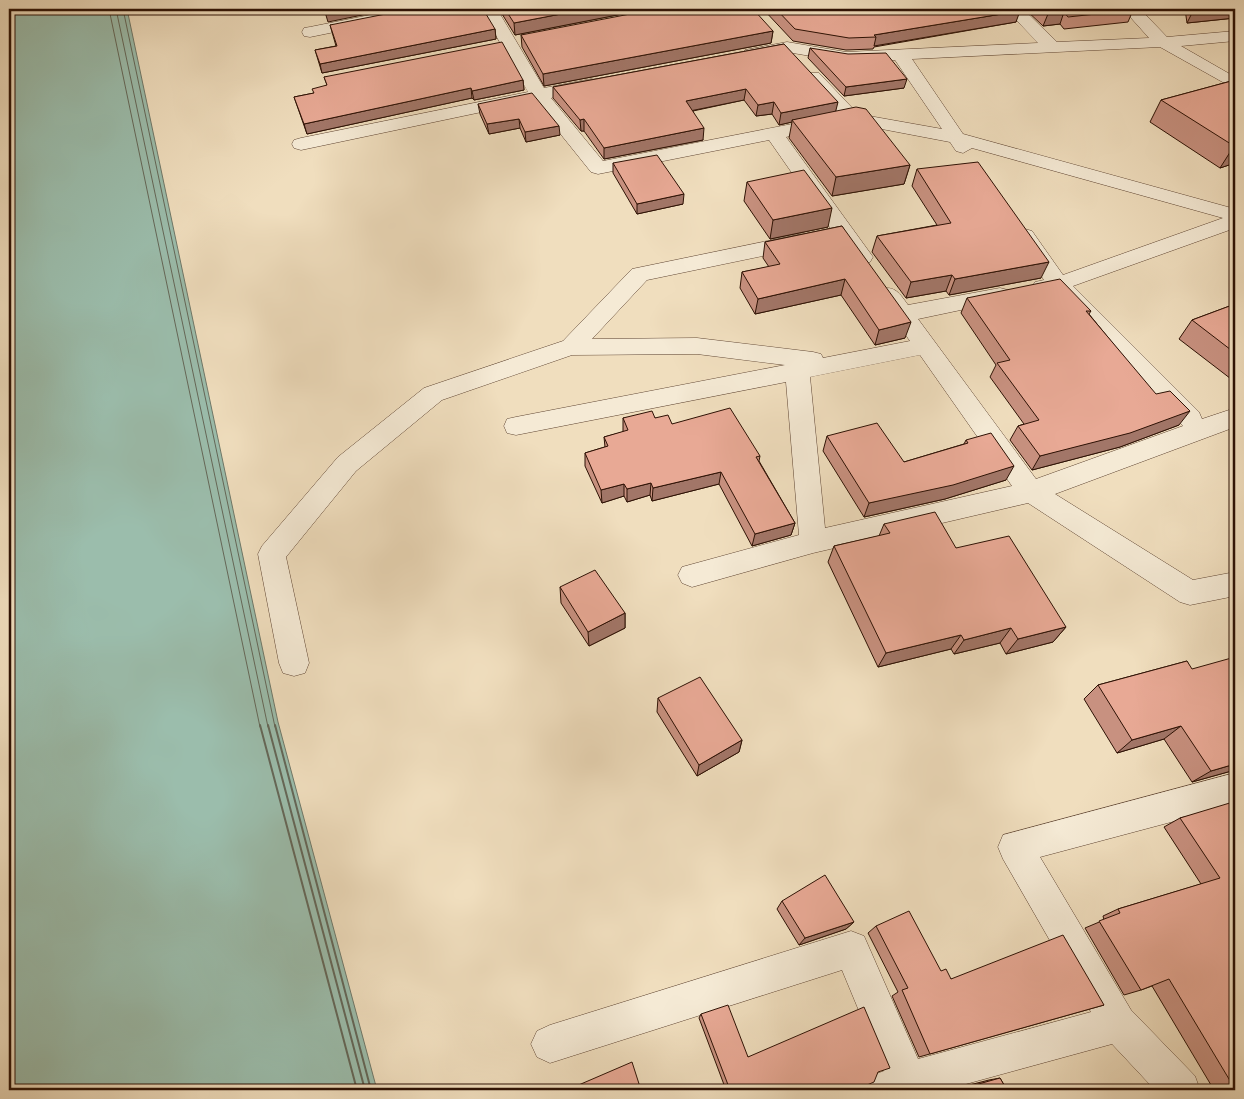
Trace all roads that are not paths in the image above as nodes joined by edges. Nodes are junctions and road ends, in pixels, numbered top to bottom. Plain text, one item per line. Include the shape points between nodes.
1 (423, 9) edge
2 (489, 9) edge
3 (1014, 9) edge
4 (1131, 9) edge
5 (310, 32) dead end
6 (1235, 36) edge
7 (529, 40) edge
8 (781, 40) junction
9 (1163, 42) junction
10 (510, 44) junction
11 (1052, 47) junction
12 (491, 48) edge
13 (899, 53) junction
14 (729, 58) edge
15 (605, 81) edge
16 (1235, 84) edge
17 (538, 94) junction
18 (852, 118) junction
19 (832, 122) edge
20 (813, 126) edge
21 (774, 134) junction
22 (957, 138) junction
23 (301, 144) dead end
24 (974, 162) edge
25 (1235, 215) edge
26 (1013, 219) edge
27 (1235, 222) edge
28 (844, 232) junction
29 (1058, 284) junction
30 (903, 314) junction
31 (926, 346) junction
32 (571, 347) junction
33 (837, 363) junction
34 (797, 371) junction
35 (1235, 417) edge
36 (516, 426) dead end
37 (1201, 430) junction
38 (1031, 492) junction
39 (813, 542) junction
40 (692, 575) dead end
41 (1235, 584) edge
42 (294, 663) dead end
43 (1235, 789) edge
44 (1118, 1023) junction
45 (550, 1044) dead end
46 (896, 1086) edge
47 (1181, 1090) edge

1 - 5 street
2 - 10 street
3 - 11 street
4 - 9 street
6 - 9 street
7 - 10 street
8 - 13 street via 846,57
8 - 14 street
8 - 18 street
9 - 11 street
9 - 16 street
10 - 12 street
10 - 17 street
11 - 13 street
13 - 22 street
15 - 17 street
17 - 21 street via 598,168
17 - 23 street
18 - 19 street
18 - 22 street
20 - 21 street
21 - 28 street
22 - 24 street
22 - 25 street
26 - 29 street
27 - 29 street
28 - 30 street
28 - 32 street via 640,274
29 - 30 street
29 - 37 street
30 - 31 street
31 - 33 street
31 - 38 street
32 - 33 street via 697,346
32 - 42 street via 433,394 347,464 272,554
33 - 34 street
34 - 36 street
34 - 39 street
35 - 37 street
37 - 38 street
38 - 39 street
38 - 41 street via 1190,593
39 - 40 street
43 - 44 street via 1015,847
44 - 46 street
44 - 47 street
45 - 46 street via 851,949

